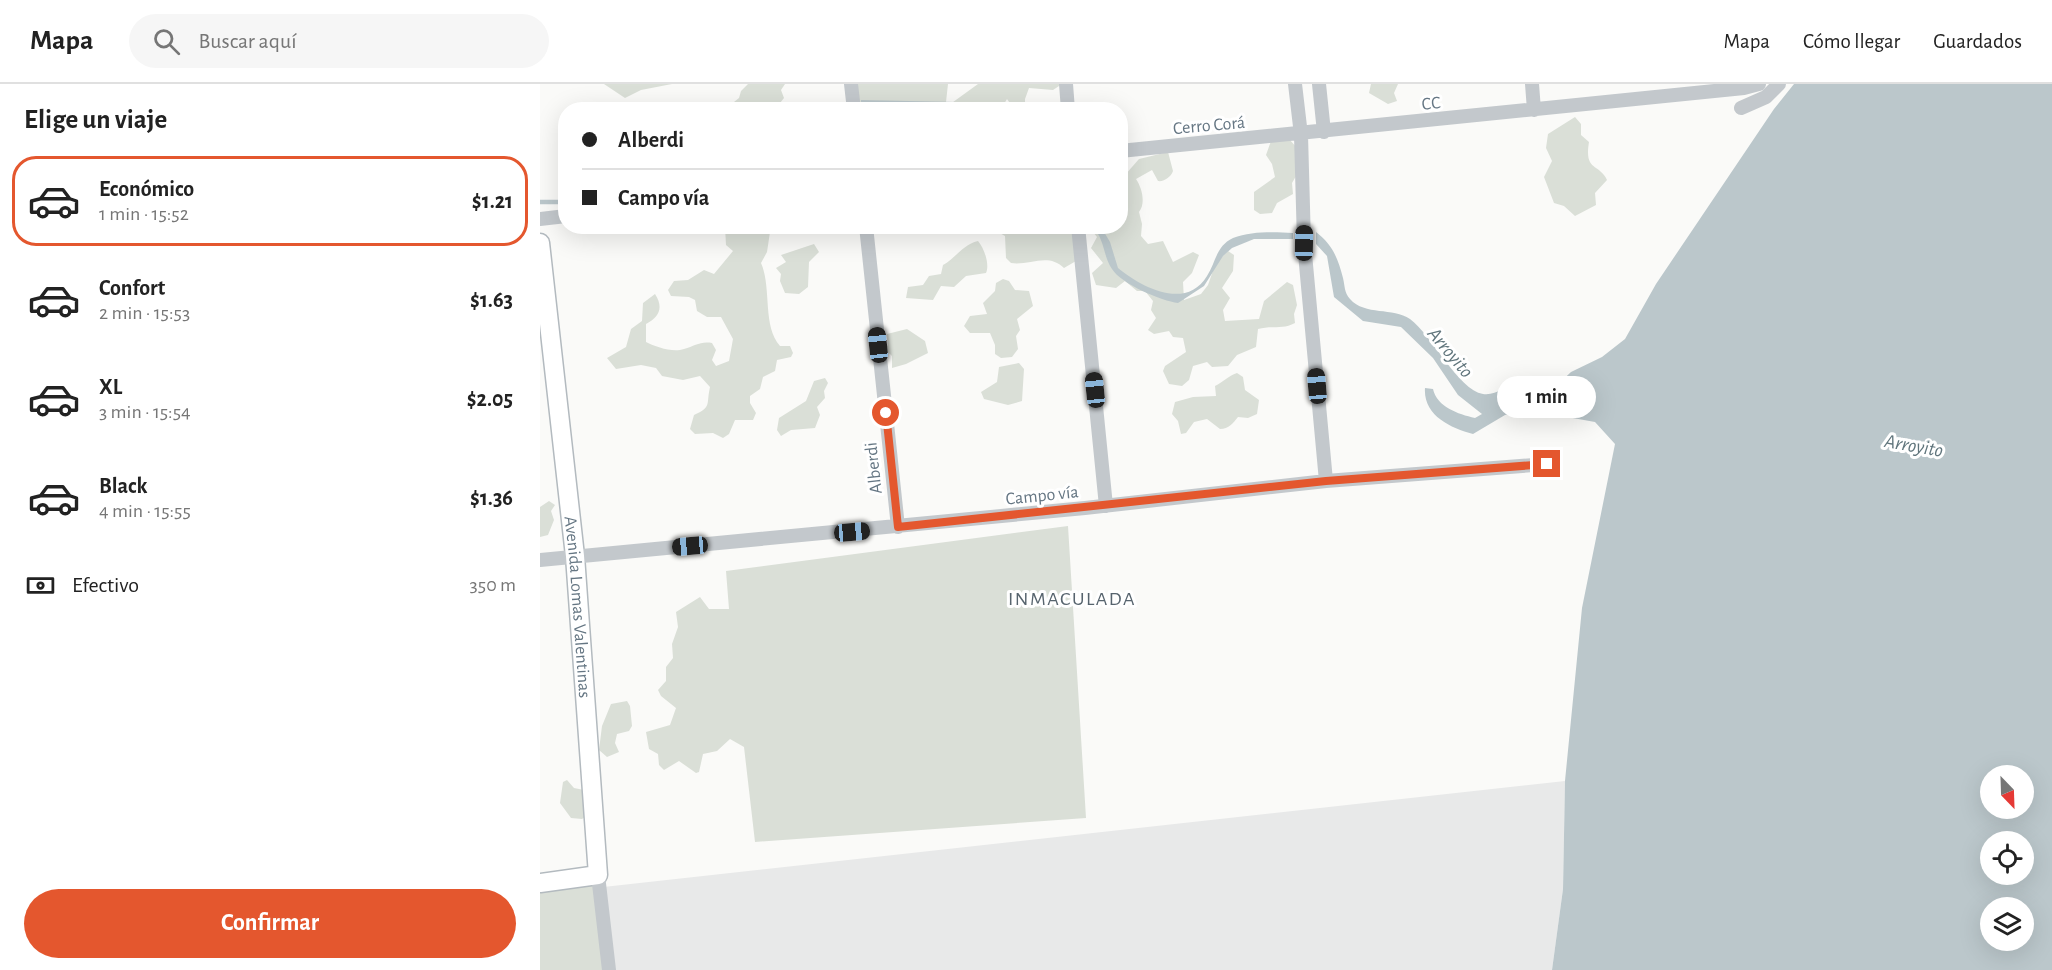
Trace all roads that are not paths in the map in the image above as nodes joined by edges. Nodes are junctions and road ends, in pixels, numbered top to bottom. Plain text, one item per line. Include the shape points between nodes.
1 (1066, 84) edge
2 (1294, 84) edge
3 (1319, 84) edge
4 (1532, 84) edge
5 (1759, 84) edge
6 (1779, 84) edge
7 (1067, 102) edge
8 (1741, 108) dead end
9 (1534, 110) junction
10 (1324, 132) junction
11 (1300, 135) junction
12 (1128, 150) edge
13 (558, 217) edge
14 (540, 219) edge
15 (867, 234) edge
16 (1079, 234) edge
17 (540, 243) edge
18 (1547, 464) dead end
19 (1326, 481) junction
20 (1106, 506) junction
21 (898, 527) junction
22 (575, 556) junction
23 (540, 560) edge
24 (598, 875) junction
25 (540, 883) edge
26 (609, 970) edge

1 - 7 street
2 - 11 street
3 - 10 street
4 - 9 street
5 - 9 street, CC
6 - 8 street via 1766,97
9 - 10 street, CC
10 - 11 street, CC
11 - 12 street, Cerro Corá
11 - 19 street via 1304,243
13 - 14 street
15 - 21 street, Alberdi
16 - 20 street
17 - 22 street, Avenida Lomas Valentinas
18 - 19 street, Campo vía
19 - 20 street, Campo vía
20 - 21 street, Campo vía
21 - 22 street, Campo vía
22 - 23 street, Campo vía
22 - 24 street, Avenida Lomas Valentinas
24 - 25 street
24 - 26 street, Avenida Lomas Valentinas

